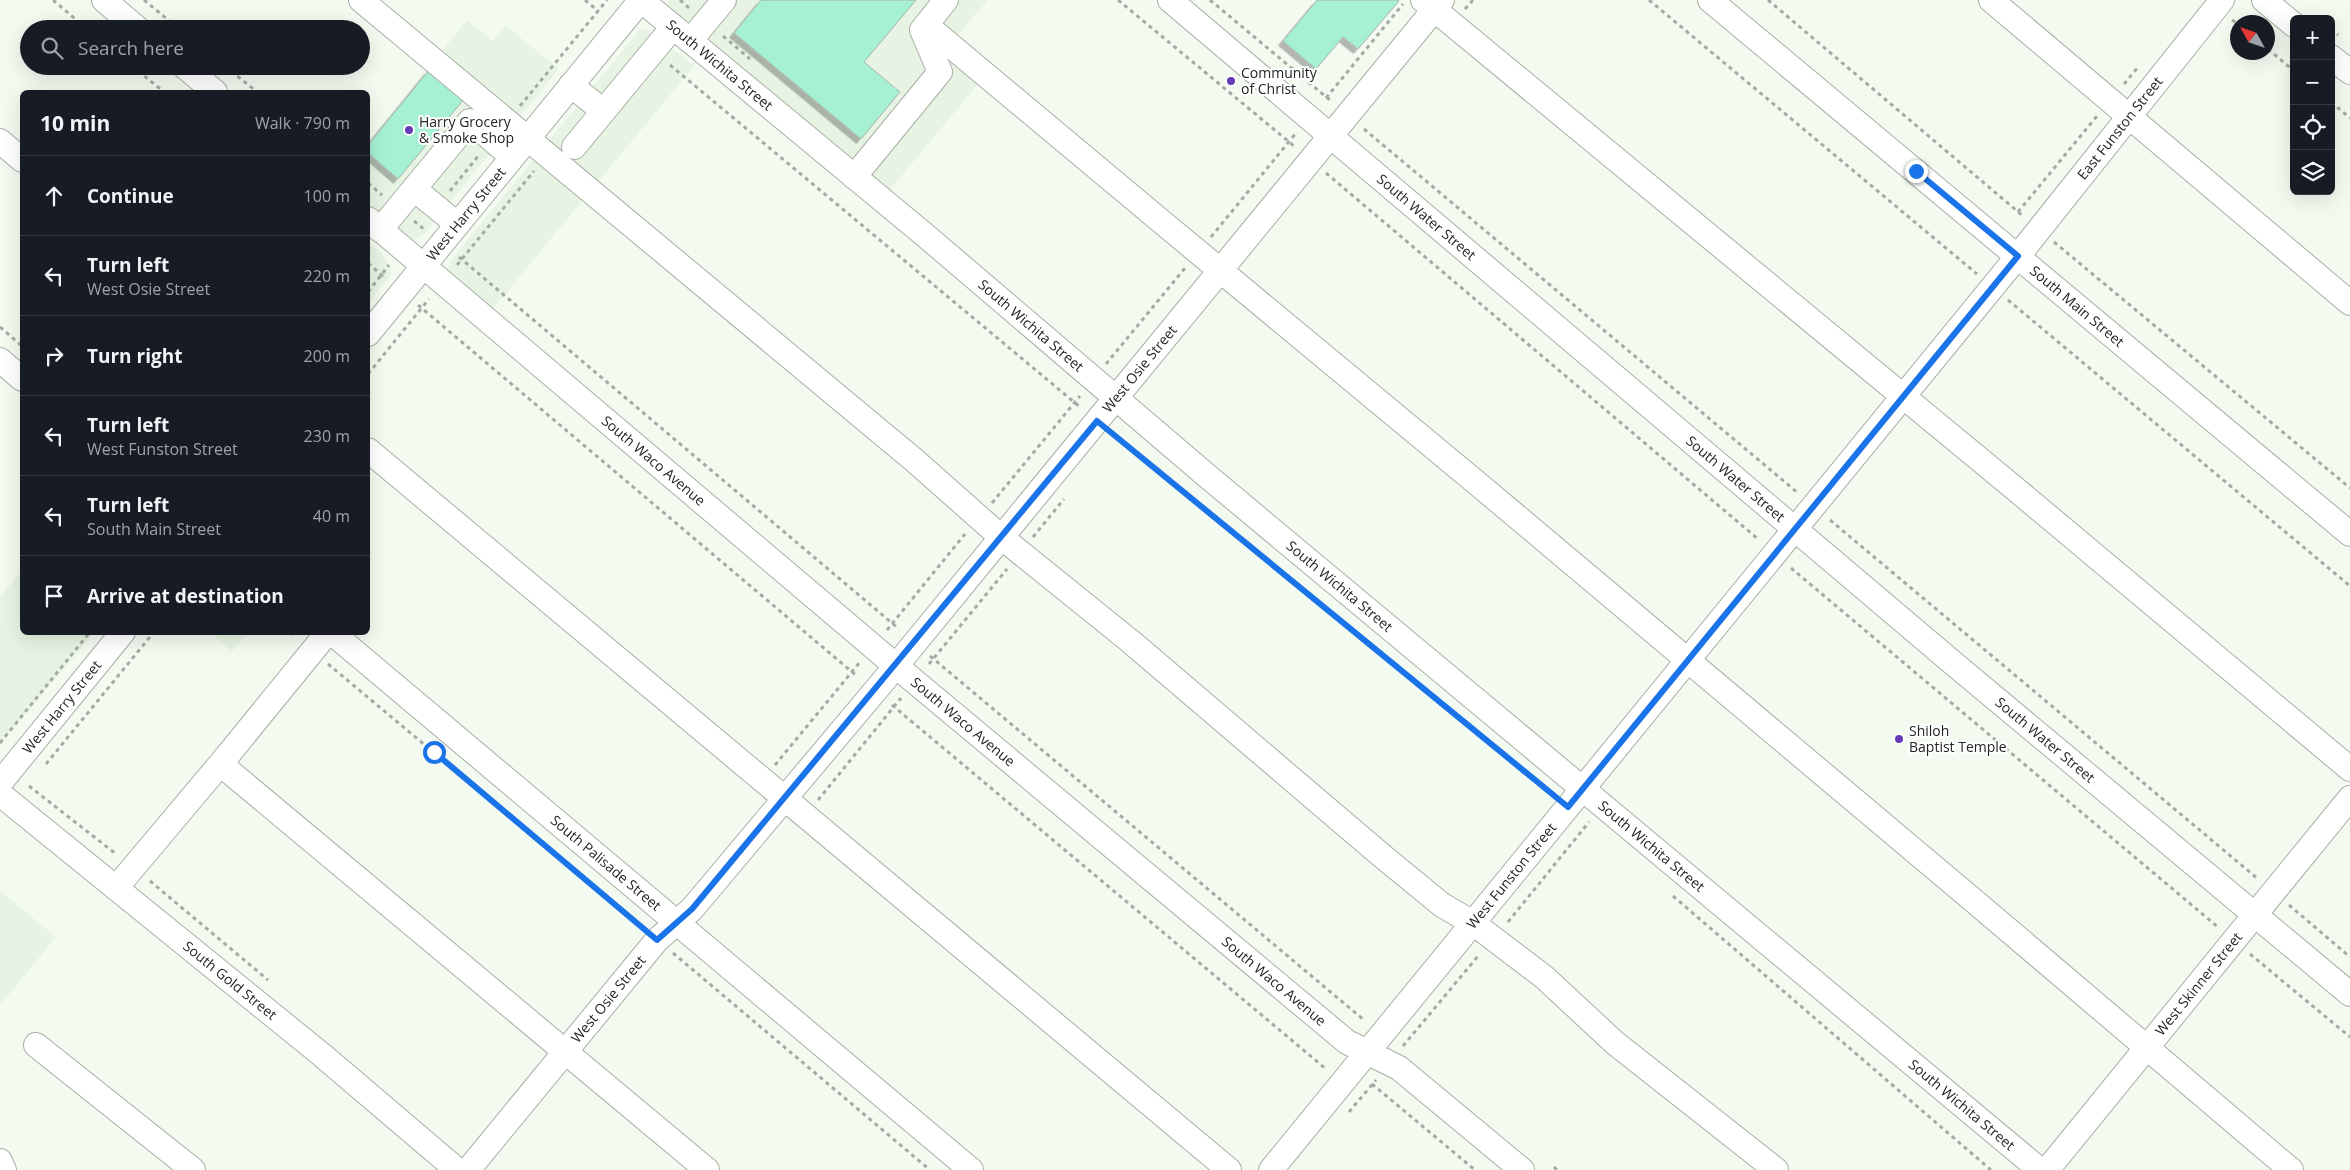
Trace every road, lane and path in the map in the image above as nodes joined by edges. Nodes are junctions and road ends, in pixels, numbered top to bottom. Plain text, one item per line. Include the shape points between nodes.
1 (53, 0) edge
2 (104, 0) edge
3 (144, 0) edge
4 (361, 0) edge
5 (585, 0) edge
6 (641, 0) edge
7 (680, 0) edge
8 (724, 0) edge
9 (946, 0) edge
10 (1118, 0) edge
11 (1170, 0) edge
12 (1210, 0) edge
13 (1710, 0) edge
14 (1768, 0) edge
15 (1991, 0) edge
16 (2222, 0) edge
17 (2264, 0) edge
18 (1433, 3) edge
19 (690, 9) dead end
20 (598, 10) dead end
21 (77, 20) edge
22 (127, 20) edge
23 (169, 20) edge
24 (2290, 22) edge
25 (926, 25) junction
26 (681, 34) junction
27 (653, 51) junction
28 (2275, 55) edge
29 (2335, 59) edge
30 (2290, 68) edge
31 (2350, 72) edge
32 (143, 75) edge
33 (195, 75) edge
34 (236, 75) edge
35 (571, 85) junction
36 (162, 90) edge
37 (213, 90) edge
38 (255, 90) edge
39 (2335, 105) edge
40 (603, 111) junction
41 (1348, 115) junction
42 (2129, 117) junction
43 (2350, 118) edge
44 (1331, 136) junction
45 (0, 141) edge
46 (574, 147) dead end
47 (519, 148) junction
48 (546, 156) junction
49 (20, 158) edge
50 (1311, 160) junction
51 (854, 177) junction
52 (414, 189) junction
53 (374, 224) edge
54 (457, 224) junction
55 (2039, 230) junction
56 (2018, 256) junction
57 (423, 266) junction
58 (1220, 271) junction
59 (443, 282) junction
60 (2350, 302) edge
61 (422, 309) junction
62 (0, 327) edge
63 (370, 332) edge
64 (20, 344) edge
65 (0, 360) edge
66 (370, 372) edge
67 (20, 377) edge
68 (1903, 396) junction
69 (1116, 398) junction
70 (1097, 421) junction
71 (370, 452) edge
72 (2350, 488) edge
73 (1813, 506) junction
74 (1794, 529) junction
75 (2350, 534) edge
76 (1001, 537) junction
77 (1774, 553) junction
78 (88, 635) edge
79 (121, 635) edge
80 (152, 635) edge
81 (294, 635) edge
82 (326, 635) edge
83 (333, 635) edge
84 (313, 651) junction
85 (1688, 660) junction
86 (896, 666) junction
87 (875, 690) junction
88 (1484, 738) dead end
89 (0, 742) edge
90 (227, 756) junction
91 (2350, 769) edge
92 (41, 770) dead end
93 (35, 778) dead end
94 (0, 782) edge
95 (1591, 795) junction
96 (785, 797) junction
97 (2350, 798) edge
98 (7, 799) edge
99 (1568, 807) junction
100 (1588, 823) junction
101 (1595, 828) dead end
102 (116, 888) junction
103 (1667, 890) dead end
104 (2273, 892) junction
105 (2254, 914) junction
106 (677, 922) junction
107 (1473, 923) junction
108 (1494, 938) junction
109 (657, 940) junction
110 (2233, 940) junction
111 (2350, 956) edge
112 (2350, 994) edge
113 (2350, 1037) edge
114 (36, 1045) dead end
115 (2146, 1047) junction
116 (565, 1052) junction
117 (1367, 1052) junction
118 (1389, 1063) junction
119 (1347, 1077) junction
120 (1373, 1084) junction
121 (1343, 1120) dead end
122 (0, 1161) edge
123 (4, 1170) edge
124 (193, 1170) edge
125 (458, 1170) edge
126 (468, 1170) edge
127 (706, 1170) edge
128 (930, 1170) edge
129 (971, 1170) edge
130 (1229, 1170) edge
131 (1271, 1170) edge
132 (1475, 1170) edge
133 (1522, 1170) edge
134 (1776, 1170) edge
135 (1992, 1170) edge
136 (2040, 1170) edge
137 (2047, 1170) edge
138 (2291, 1170) edge

1 - 21 path
2 - 22 street
3 - 23 path
4 - 47 street
5 - 20 path
6 - 26 street, South Wichita Street
6 - 35 street, West Harry Street
7 - 19 path
8 - 26 street
9 - 25 street
10 - 50 path
11 - 44 street, South Water Street
12 - 41 path
13 - 56 street, South Main Street
14 - 55 path
15 - 42 street
16 - 42 street, East Funston Street
17 - 24 street
18 - 41 street, West Osie Street
18 - 68 street
25 - 51 street via 922,30 940,72
25 - 58 street
26 - 27 street
26 - 51 street, South Wichita Street
27 - 40 street
27 - 70 path
28 - 30 path
29 - 31 street
32 - 36 path
33 - 37 street
34 - 38 path
35 - 40 street
35 - 47 street, West Harry Street
39 - 43 path
40 - 46 street
41 - 44 street, West Osie Street
41 - 73 path
42 - 55 street, East Funston Street
42 - 60 street
44 - 50 street, West Osie Street
44 - 74 street, South Water Street
45 - 49 street
47 - 48 street
47 - 52 street via 470,121
47 - 54 street, West Harry Street
48 - 59 path
48 - 76 street via 914,460
50 - 58 street, West Osie Street
50 - 77 path
51 - 69 street, South Wichita Street
52 - 53 street
52 - 54 street
53 - 57 street, South Waco Avenue
54 - 57 street, West Harry Street
55 - 56 street, East Funston Street
55 - 72 path
56 - 68 street, West Funston Street
56 - 75 street, South Main Street
57 - 59 street, South Waco Avenue
57 - 63 street, West Harry Street
58 - 69 street, West Osie Street
58 - 85 street
59 - 61 path
59 - 86 street, South Waco Avenue
61 - 66 path
61 - 87 path
62 - 64 path
65 - 67 street
68 - 73 street, West Funston Street
68 - 91 street
69 - 70 street, West Osie Street
69 - 95 street, South Wichita Street
70 - 76 street, West Osie Street
70 - 88 path
71 - 96 street
73 - 74 street, West Funston Street
73 - 104 path
74 - 77 street, West Funston Street
74 - 105 street, South Water Street
76 - 86 street, West Osie Street
76 - 107 street via 1130,641 1442,905
77 - 85 street, West Funston Street
77 - 110 path
78 - 89 path
79 - 94 street, West Harry Street
80 - 92 path
81 - 84 path
82 - 84 street
83 - 106 street, South Palisade Street
84 - 90 street
84 - 109 path
85 - 95 street, West Funston Street
85 - 115 street
86 - 87 street, West Osie Street
86 - 117 street, South Waco Avenue via 1347,1042
87 - 96 street, West Osie Street
87 - 119 path via 1329,1072
90 - 102 street
90 - 116 street via 224,768
93 - 98 path
95 - 99 street, West Funston Street
95 - 100 path
95 - 136 street, South Wichita Street
96 - 106 street, West Osie Street via 692,909
96 - 130 street
97 - 104 street, West Skinner Street
98 - 102 street, South Gold Street
99 - 100 path
99 - 107 street, West Funston Street
100 - 101 path
100 - 108 path
102 - 125 street, South Gold Street
103 - 135 path
104 - 105 street, West Skinner Street
104 - 111 path
105 - 110 street, West Skinner Street
105 - 112 street, South Water Street
106 - 109 street, West Osie Street
106 - 129 street, South Palisade Street
107 - 108 street
107 - 117 street, West Funston Street
108 - 118 path
108 - 134 street via 1544,977 1615,1043
109 - 116 street, West Osie Street
109 - 128 path
110 - 113 path
110 - 115 street, West Skinner Street
114 - 124 street
115 - 137 street, West Skinner Street
115 - 138 street
116 - 126 street, West Osie Street
116 - 127 street
117 - 118 street, South Waco Avenue
117 - 119 street, West Funston Street
118 - 120 path
118 - 133 street, South Waco Avenue
119 - 120 path
119 - 131 street, West Funston Street
120 - 121 path
120 - 132 path
122 - 123 street

